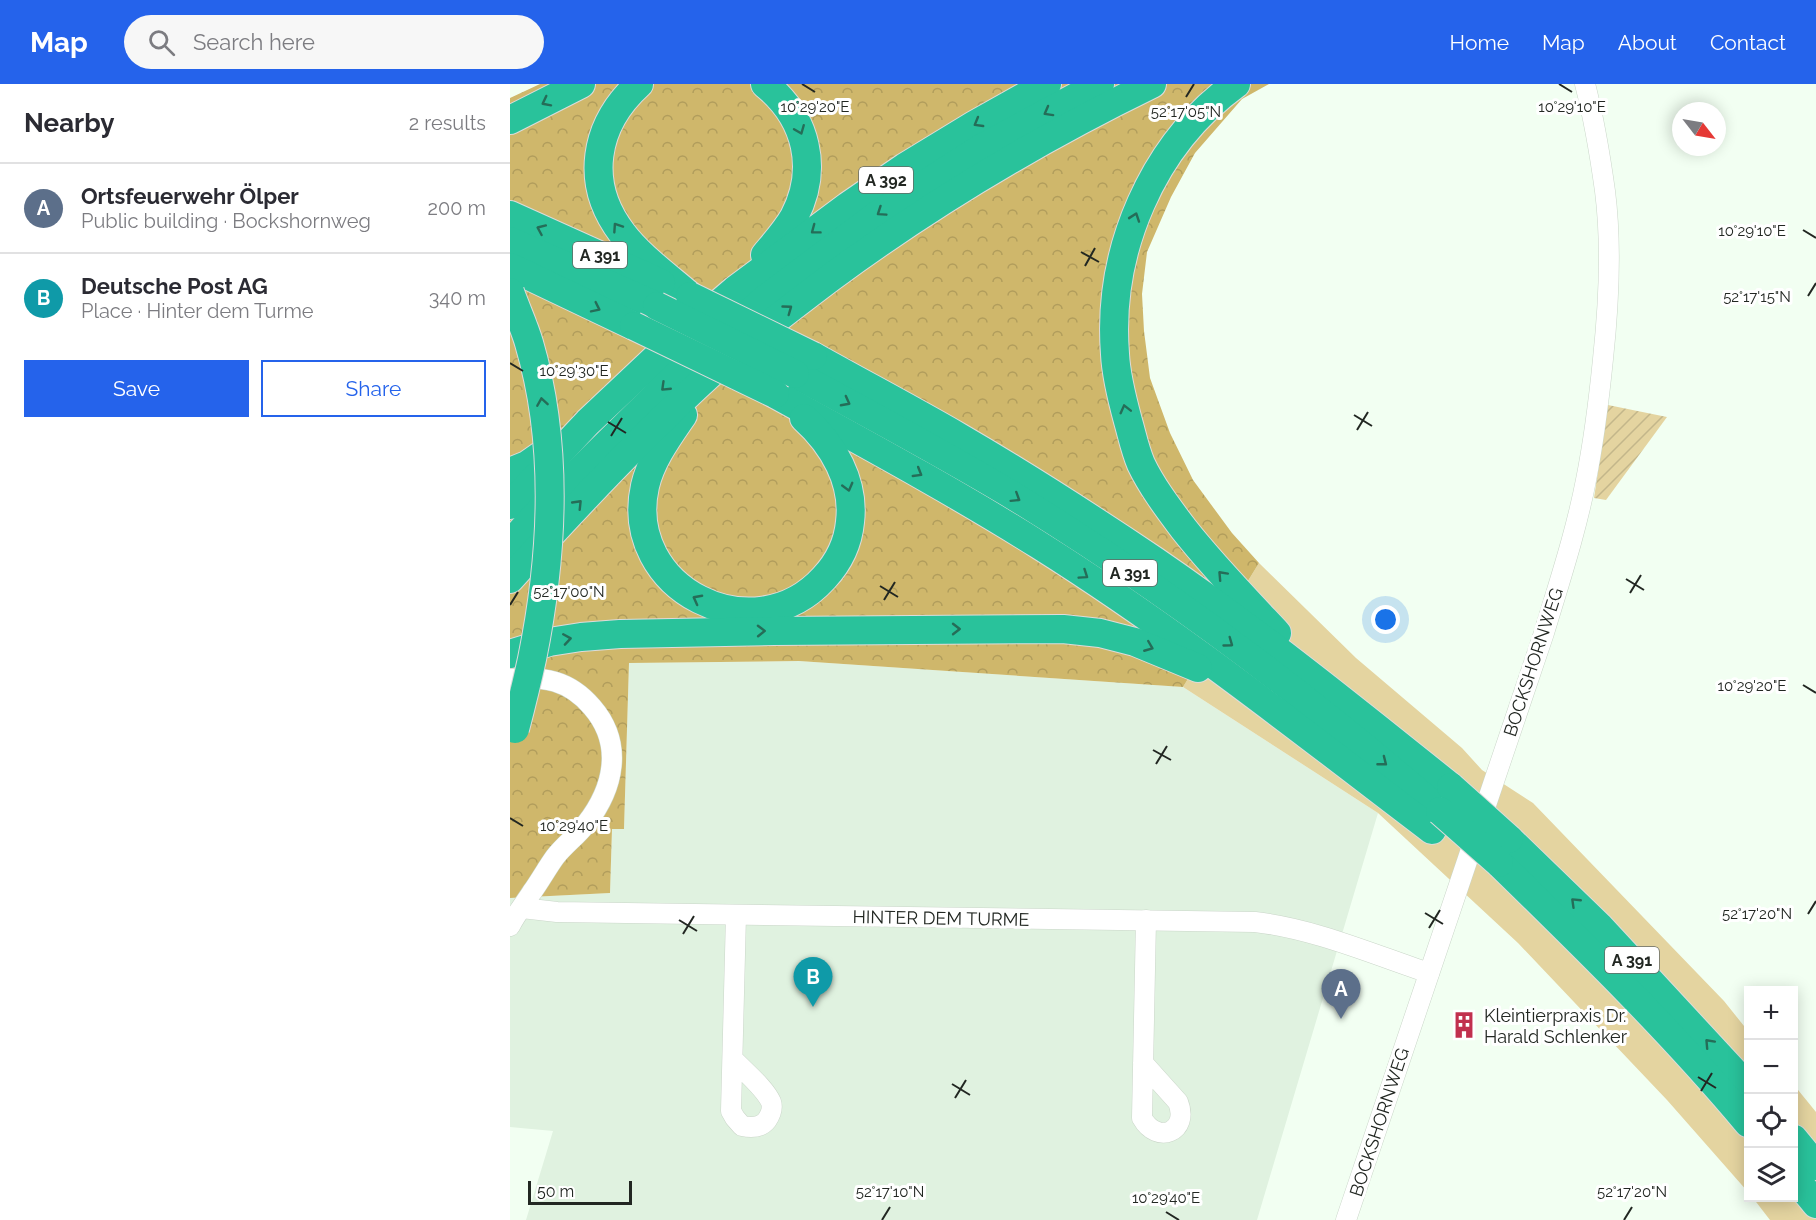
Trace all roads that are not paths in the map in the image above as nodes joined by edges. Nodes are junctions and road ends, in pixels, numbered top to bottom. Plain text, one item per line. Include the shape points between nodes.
1 (581, 84) edge
2 (639, 84) edge
3 (765, 84) edge
4 (1047, 84) edge
5 (1100, 84) edge
6 (1152, 84) edge
7 (1236, 84) edge
8 (1585, 84) edge
9 (510, 120) edge
10 (510, 215) edge
11 (510, 241) edge
12 (510, 267) edge
13 (510, 278) edge
14 (559, 289) junction
15 (735, 290) junction
16 (510, 292) edge
17 (690, 296) junction
18 (804, 365) junction
19 (711, 374) junction
20 (775, 394) junction
21 (588, 422) junction
22 (510, 472) edge
23 (510, 505) edge
24 (510, 544) edge
25 (510, 579) edge
26 (510, 654) edge
27 (510, 679) edge
28 (1334, 694) junction
29 (1275, 710) junction
30 (512, 736) edge
31 (1441, 809) junction
32 (1500, 860) junction
33 (522, 908) junction
34 (736, 915) junction
35 (1146, 920) junction
36 (510, 926) edge
37 (1429, 973) junction
38 (733, 1059) dead end
39 (1143, 1063) dead end
40 (1744, 1082) edge
41 (1744, 1117) edge
42 (1798, 1144) edge
43 (1816, 1166) edge
44 (1798, 1182) edge
45 (1816, 1204) edge
46 (1346, 1220) edge

1 -> 9 highway
17 -> 2 highway via 622,235 604,202 599,183 603,138 613,113
3 -> 15 highway via 787,105 797,122 804,140 807,181 793,219
4 -> 15 highway, A 392 via 905,167
5 -> 24 highway via 972,154 877,215 765,299 674,378
19 -> 6 highway, A 392 via 777,317 952,193
28 -> 7 highway via 1208,560 1168,508 1141,464 1118,382 1114,354 1116,298 1135,215 1148,186 1180,137
8 - 37 street, BOCKSHORNWEG via 1605,193 1609,252 1599,403 1586,481 1544,633
17 -> 10 highway, A 391
11 - 18 highway, A 391, bridge
12 - 14 highway
13 - 14 highway
14 -> 20 highway, bridge
15 - 21 highway, A 392
30 -> 16 highway, bridge via 540,614 550,487 539,386 529,343
17 - 18 highway, A 391, bridge
18 - 28 highway, A 391 via 959,437 1029,479 1154,561
18 -> 31 highway, A 391 via 1172,601
20 -> 19 highway via 813,426 838,461 851,501 849,532 843,551 829,572 800,598 763,611 722,609 695,599 667,575 648,544 642,516 645,486 655,459
25 -> 19 highway, A 392 via 573,509
20 -> 29 highway via 1039,545
21 - 22 highway via 527,465
21 - 23 highway, A 392
26 -> 29 highway via 549,642 620,634 1064,630 1100,633 1135,642 1181,660
27 - 33 street via 543,678 570,687 597,712 612,750 608,788 600,805 556,857
28 - 31 highway, A 391
29 - 31 highway
31 - 32 highway, A 391, bridge
31 - 32 highway
40 -> 32 highway, A 391 via 1599,926
32 - 41 highway, A 391 via 1697,1062
33 - 34 street, HINTER DEM TURME
33 - 36 street
34 - 35 street, HINTER DEM TURME
34 - 38 street
35 - 37 street, HINTER DEM TURME via 1276,924
35 - 39 street
37 - 46 street, BOCKSHORNWEG
42 - 43 highway
44 - 45 highway

